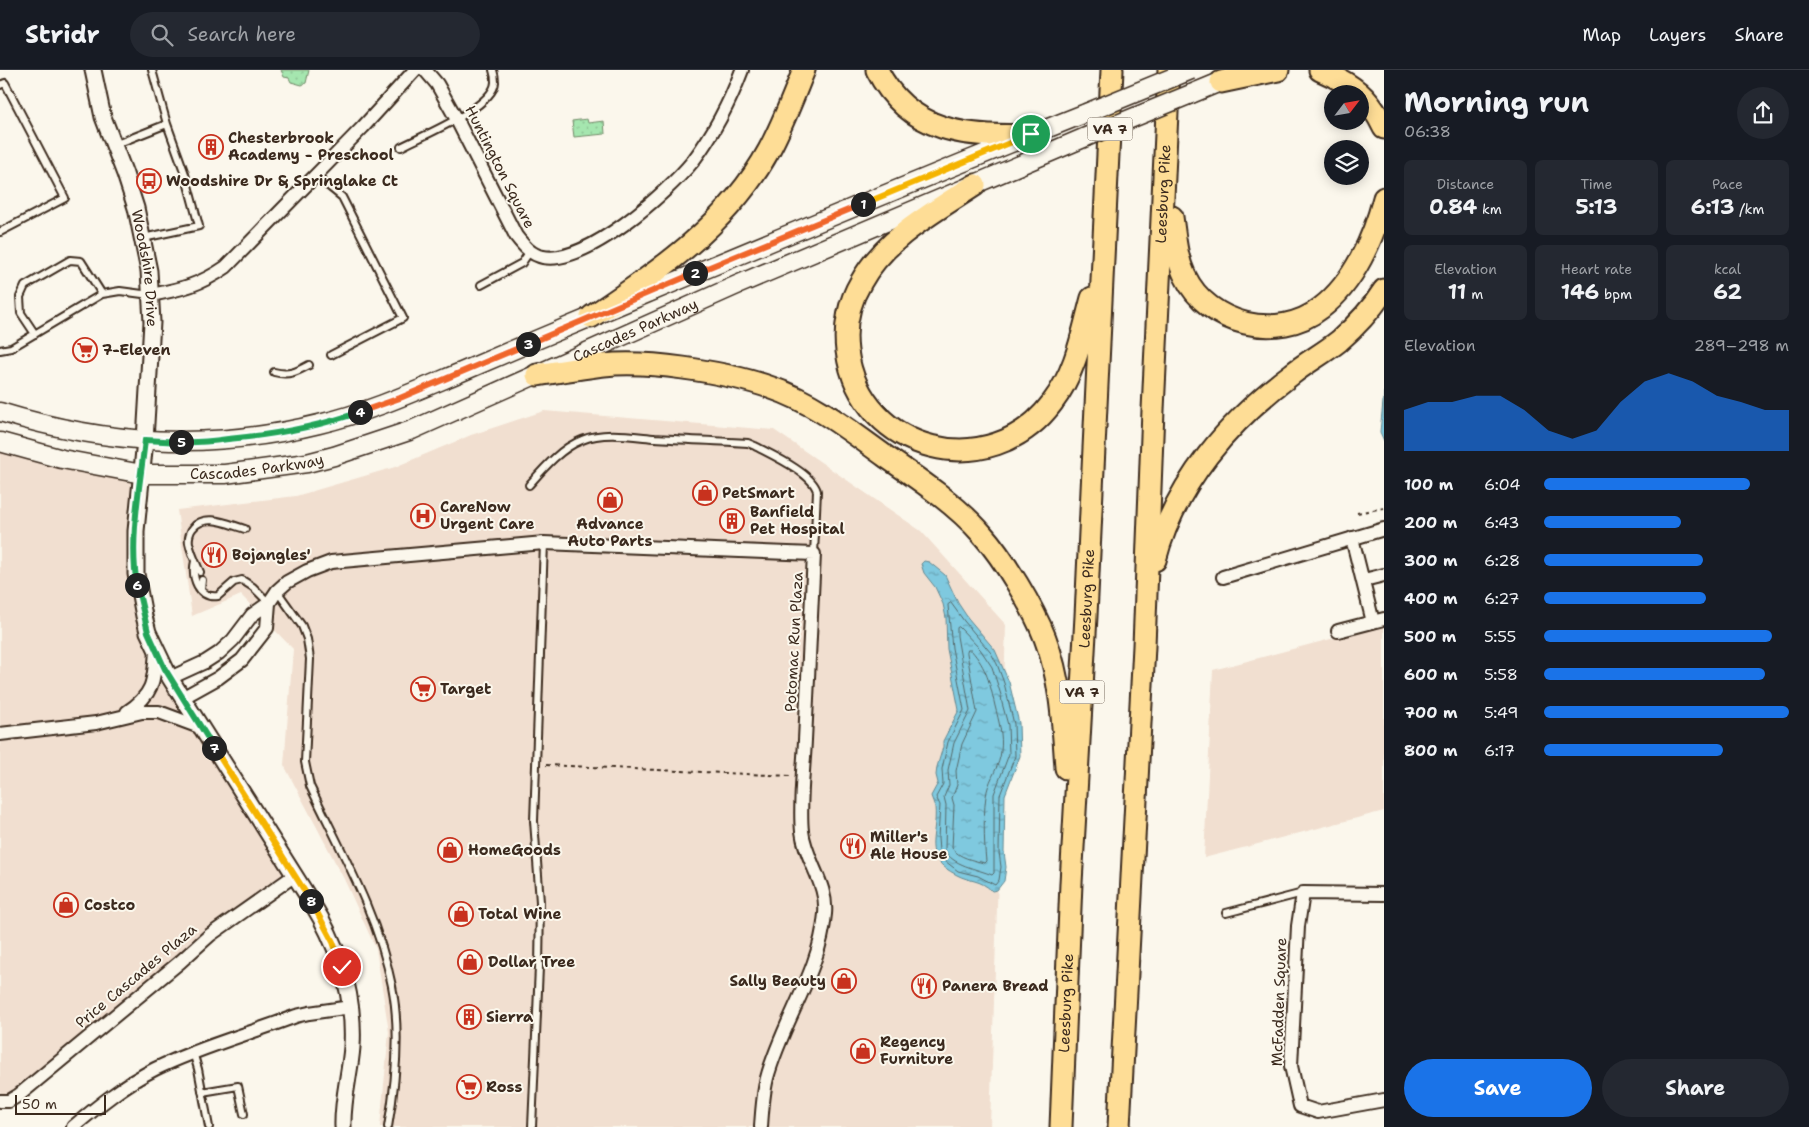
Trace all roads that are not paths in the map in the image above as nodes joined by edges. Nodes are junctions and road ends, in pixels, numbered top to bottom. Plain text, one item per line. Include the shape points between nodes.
1 (93, 70) edge
2 (152, 70) edge
3 (415, 70) edge
4 (425, 70) edge
5 (493, 70) edge
6 (742, 70) edge
7 (804, 70) edge
8 (877, 70) edge
9 (1169, 70) edge
10 (1191, 70) edge
11 (1249, 70) edge
12 (1278, 70) edge
13 (1320, 70) edge
14 (1111, 74) edge
15 (1221, 82) junction
16 (0, 85) edge
17 (456, 118) junction
18 (167, 124) junction
19 (1384, 128) edge
20 (1031, 134) junction
21 (114, 145) junction
22 (401, 147) dead end
23 (1164, 155) junction
24 (316, 176) junction
25 (975, 185) junction
26 (1384, 198) edge
27 (0, 232) edge
28 (143, 238) junction
29 (530, 251) junction
30 (1102, 256) junction
31 (481, 285) dead end
32 (1384, 290) edge
33 (102, 294) junction
34 (151, 295) junction
35 (591, 317) junction
36 (35, 334) junction
37 (0, 350) edge
38 (331, 355) dead end
39 (309, 365) dead end
40 (274, 372) dead end
41 (537, 375) junction
42 (0, 412) edge
43 (145, 440) junction
44 (0, 442) edge
45 (142, 474) junction
46 (529, 485) dead end
47 (1384, 528) edge
48 (245, 529) dead end
49 (1352, 538) junction
50 (544, 543) junction
51 (814, 554) junction
52 (195, 561) junction
53 (200, 572) dead end
54 (1384, 575) edge
55 (1223, 577) dead end
56 (202, 580) dead end
57 (1364, 580) junction
58 (200, 589) junction
59 (277, 591) junction
60 (269, 603) junction
61 (1379, 620) edge
62 (1338, 631) dead end
63 (1144, 646) junction
64 (156, 650) junction
65 (170, 678) junction
66 (182, 698) junction
67 (119, 717) junction
68 (202, 728) junction
69 (0, 734) edge
70 (295, 875) junction
71 (1071, 882) junction
72 (1302, 893) junction
73 (1384, 894) edge
74 (1226, 913) dead end
75 (351, 1007) junction
76 (192, 1052) junction
77 (202, 1092) junction
78 (1384, 1100) edge
79 (0, 1101) edge
80 (244, 1114) dead end
81 (75, 1127) edge
82 (209, 1127) edge
83 (343, 1127) edge
84 (388, 1127) edge
85 (532, 1127) edge
86 (761, 1127) edge
87 (1062, 1127) edge
88 (1119, 1127) edge

1 - 21 street, Woodshire Drive via 101,110
2 - 18 lane
3 - 24 street
4 - 17 street, Huntington Square
5 - 17 lane via 495,83 487,98 475,109
6 - 29 street, Huntington Square via 709,138 678,178 650,205 607,236 566,256 541,257
7 - 35 highway via 768,152 724,213 675,259
8 - 20 highway via 889,90 907,109 942,128 979,135
9 - 23 highway, Leesburg Pike
10 - 20 main road, Cascades Parkway, bridge
11 - 15 main road, Cascades Parkway
12 - 15 highway
13 - 19 highway via 1361,94
14 - 30 highway, Leesburg Pike / VA 7
15 - 25 main road, Cascades Parkway, bridge
16 - 27 lane via 4,83 65,198
17 - 22 lane
17 - 29 street, Huntington Square via 516,236
18 - 21 lane
18 - 28 lane via 199,226
20 - 35 main road, Cascades Parkway
21 - 28 street, Woodshire Drive
23 - 26 highway via 1176,250 1185,278 1213,309 1237,322 1251,325 1272,326 1298,320 1322,308 1349,278 1368,244
23 - 63 highway, Leesburg Pike
24 - 34 street via 226,267 195,286
24 - 38 lane via 342,197 403,318
25 - 30 highway via 907,230 880,256 861,281 850,306 847,345 856,384 879,416 911,440 950,450 976,449 1014,437 1036,422 1053,402 1074,365
25 - 41 main road, Cascades Parkway via 737,285
28 - 34 street, Woodshire Drive
29 - 31 lane via 522,263
30 - 71 highway, Leesburg Pike / VA 7
32 - 63 highway via 1339,341 1252,406 1192,477 1169,517 1157,554 1147,592
33 - 34 lane via 120,291
33 - 36 lane
33 - 36 lane via 81,261 70,260 25,286 20,296 22,313
34 - 43 street, Woodshire Drive
35 - 43 main road, Cascades Parkway via 400,398 322,424 214,441
36 - 37 lane via 11,348
39 - 40 lane via 292,374
41 - 45 main road, Cascades Parkway via 412,430 308,463 225,474
41 - 71 highway via 616,364 643,364 722,374 773,388 834,419 920,481 982,534 1020,589 1053,661 1063,717
42 - 43 main road, Cascades Parkway via 76,432
43 - 45 street, Woodshire Drive
44 - 45 main road, Cascades Parkway via 62,459
45 - 64 street, Woodshire Drive via 136,531 136,574 144,616
46 - 51 lane via 565,451 582,440 592,438 626,436 748,443 813,482 817,491
47 - 49 street
48 - 52 lane via 212,520 198,523 192,528 189,540
49 - 55 street
49 - 57 street
50 - 51 street, Potomac Run Plaza
50 - 59 street, Potomac Run Plaza via 331,562 296,576
50 - 85 lane via 534,821 540,902
51 - 86 street, Potomac Run Plaza via 802,831 822,888 825,916 818,951 767,1078
52 - 53 lane
52 - 58 lane via 193,573 195,584
54 - 57 street
56 - 58 lane
57 - 61 street
58 - 60 lane via 207,595 218,596 234,582 242,580
59 - 60 street, Potomac Run Plaza
59 - 84 lane via 302,626 307,639 310,659 305,762 310,786 375,925 392,988 396,1048
60 - 65 street, Potomac Run Plaza via 252,615 219,653
60 - 66 street, Potomac Run Plaza via 267,628 242,660
61 - 62 street
63 - 88 highway, Leesburg Pike
64 - 65 street, Woodshire Drive
64 - 67 street via 152,686 141,703
65 - 66 street, Woodshire Drive
66 - 68 street, Woodshire Drive
67 - 68 street via 159,712
67 - 69 street via 96,723
68 - 70 street, Woodshire Drive
70 - 75 street, Woodshire Drive via 333,942 349,989
70 - 79 street, Price Cascades Plaza via 210,935 19,1095 9,1101
71 - 87 highway, Leesburg Pike / VA 7
72 - 73 street
72 - 74 lane
72 - 78 street, McFadden Square via 1291,1066 1300,1106 1318,1112
75 - 76 street via 296,1016
75 - 83 street, Woodshire Drive via 352,1047
76 - 77 lane
76 - 81 street via 130,1083
77 - 80 lane via 238,1086
77 - 82 lane

